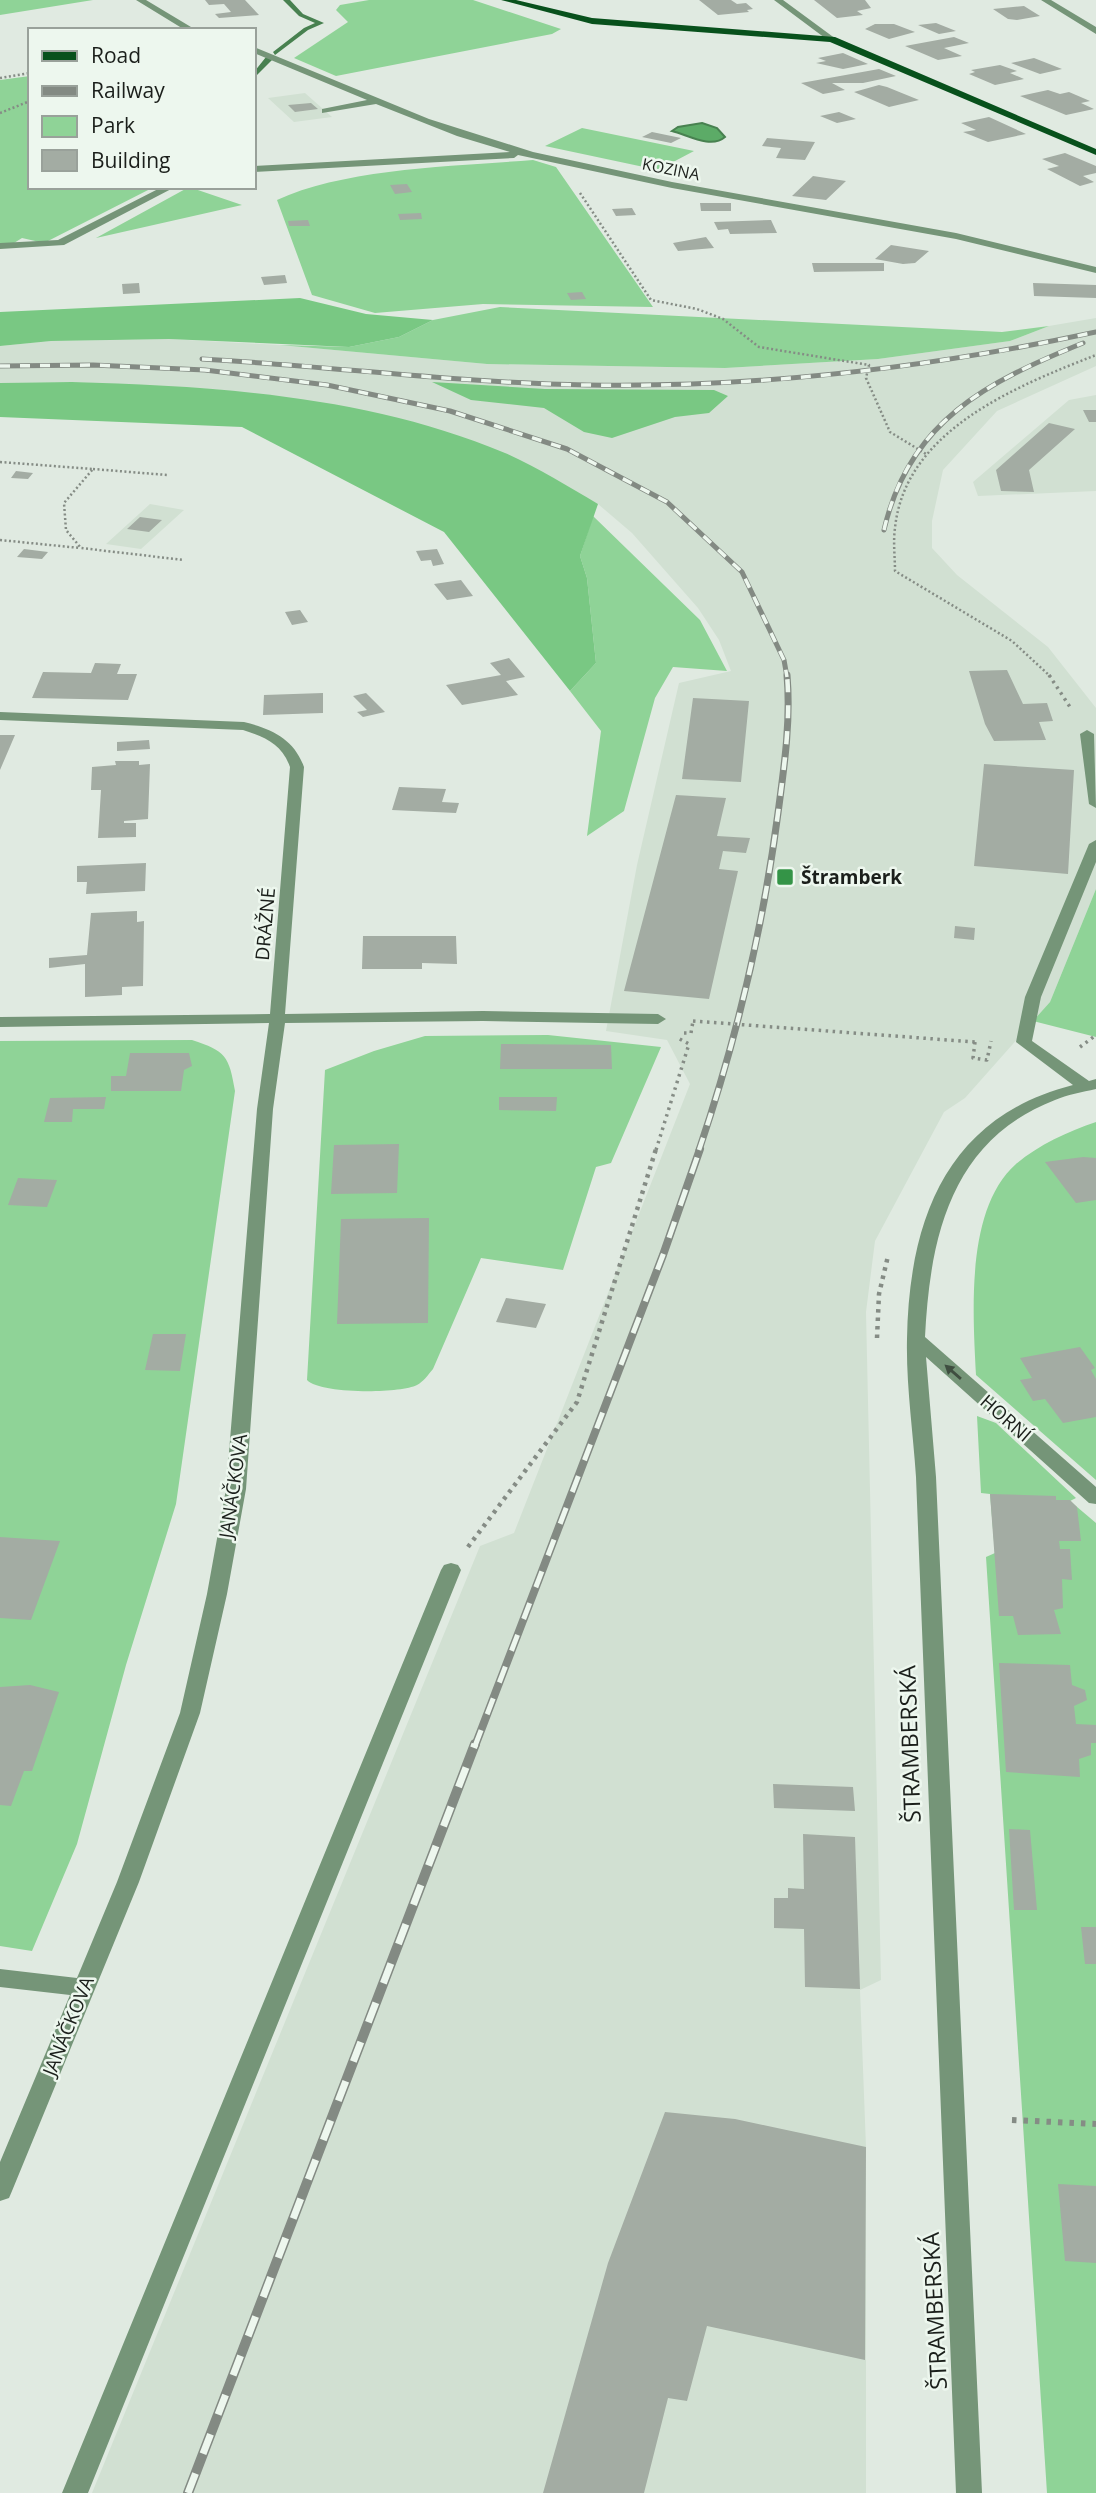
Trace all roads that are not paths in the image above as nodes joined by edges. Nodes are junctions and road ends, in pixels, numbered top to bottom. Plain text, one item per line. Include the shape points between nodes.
1 (140, 0) edge
2 (505, 0) edge
3 (778, 0) edge
4 (1045, 0) edge
5 (189, 28) edge
6 (1096, 31) edge
7 (832, 39) junction
8 (256, 51) edge
9 (376, 101) junction
10 (325, 111) dead end
11 (1096, 152) edge
12 (528, 154) junction
13 (256, 169) edge
14 (166, 189) edge
15 (0, 246) edge
16 (1096, 270) edge
17 (0, 716) edge
18 (1087, 734) road end
19 (1096, 804) edge
20 (1096, 844) edge
21 (654, 1019) road end
22 (277, 1020) junction
23 (0, 1022) edge
24 (1090, 1085) edge
25 (916, 1339) junction
26 (1096, 1498) edge
27 (451, 1570) road end
28 (0, 1978) edge
29 (84, 1988) junction
30 (0, 2191) edge
31 (75, 2493) edge
32 (969, 2493) edge

1 - 5 street
2 - 7 main road via 592,21
3 - 7 street
4 - 6 street
7 - 11 main road
8 - 9 street, KOZINA
9 - 10 street
9 - 12 street, KOZINA
12 - 13 street
12 - 16 street, KOZINA via 672,186 939,231
14 - 15 street via 60,243
17 - 22 street, DRÁŽNÉ via 244,726 265,732 288,747 297,766
18 - 19 street
20 - 24 street via 1033,997 1024,1042
21 - 22 street
22 - 23 street
22 - 29 street, JANÁČKOVA via 265,1109 236,1489 217,1594 190,1713
24 - 25 street, ŠTRAMBERSKÁ via 1050,1096 998,1122 959,1164 944,1190 927,1242
26 -> 25 street, HORNÍ
25 - 32 street, ŠTRAMBERSKÁ via 926,1477
27 - 31 street
28 - 29 street
29 - 30 street, JANÁČKOVA

